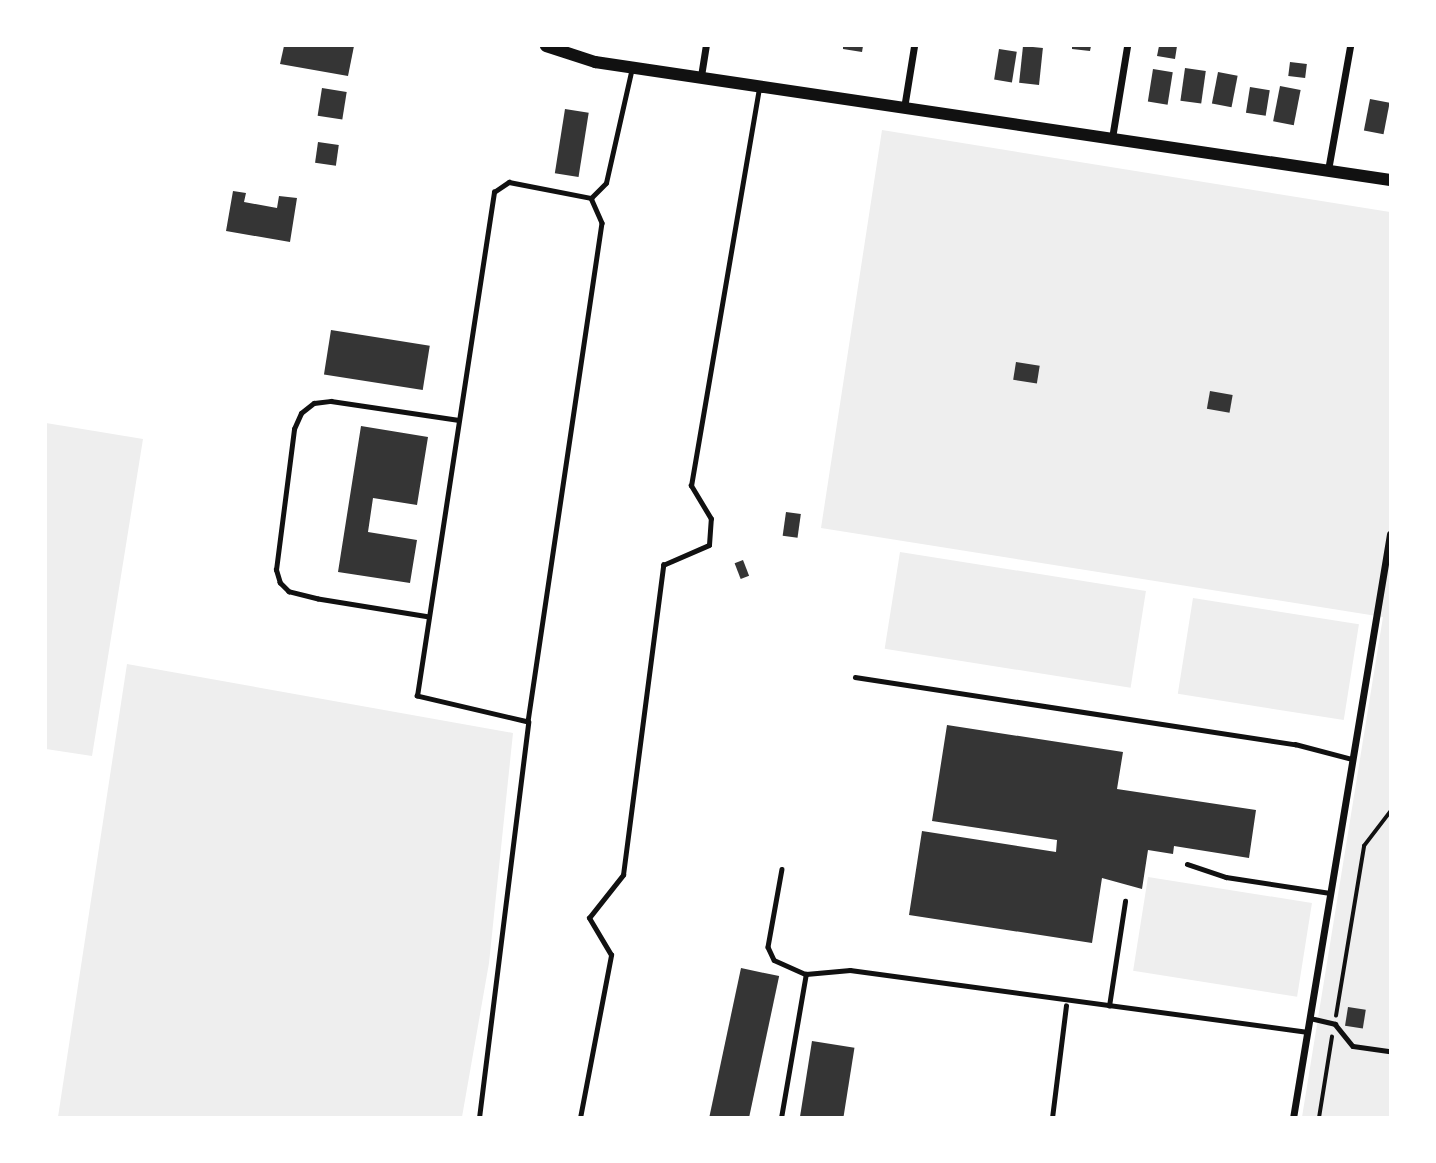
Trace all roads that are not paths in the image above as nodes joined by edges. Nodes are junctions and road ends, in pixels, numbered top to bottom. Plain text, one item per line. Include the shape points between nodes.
1 (546, 46) edge
2 (706, 46) edge
3 (914, 46) edge
4 (1127, 46) edge
5 (1350, 46) edge
6 (633, 67) junction
7 (701, 76) junction
8 (759, 85) junction
9 (904, 108) junction
10 (1112, 138) junction
11 (1328, 170) junction
12 (1391, 180) edge
13 (591, 198) junction
14 (459, 420) junction
15 (1391, 534) edge
16 (429, 617) junction
17 (855, 677) dead end
18 (528, 722) junction
19 (1352, 760) junction
20 (1187, 864) dead end
21 (782, 869) dead end
22 (1330, 892) junction
23 (1125, 901) dead end
24 (806, 974) junction
25 (1066, 1006) dead end
26 (1109, 1006) junction
27 (1309, 1018) junction
28 (1307, 1032) junction
29 (1391, 1051) edge
30 (479, 1118) edge
31 (579, 1118) edge
32 (781, 1118) edge
33 (1052, 1118) edge
34 (1293, 1118) edge

1 - 6 main road via 595,62
2 - 7 street
3 - 9 street
4 - 10 street
5 - 11 street
6 - 7 main road
6 - 13 lane via 606,183
7 - 8 main road
8 - 9 main road
8 - 31 lane via 691,486 711,519 709,545 663,565 623,875 589,918 611,955
9 - 10 main road
10 - 11 main road
11 - 12 main road
13 - 14 lane via 509,182 495,192
13 - 18 lane via 602,223
14 - 16 lane
14 - 16 lane via 331,401 314,403 301,413 294,429 276,570 280,583 289,592 318,599
15 - 19 street
16 - 18 lane via 416,696
17 - 19 lane via 1295,744
18 - 30 lane
19 - 22 street
20 - 22 lane via 1226,877
21 - 24 lane via 768,947 774,960
22 - 27 street
23 - 26 lane
24 - 26 lane via 850,970
24 - 32 lane
25 - 33 lane
26 - 28 lane
27 - 28 street
27 - 29 lane via 1335,1024 1353,1046
28 - 34 street

